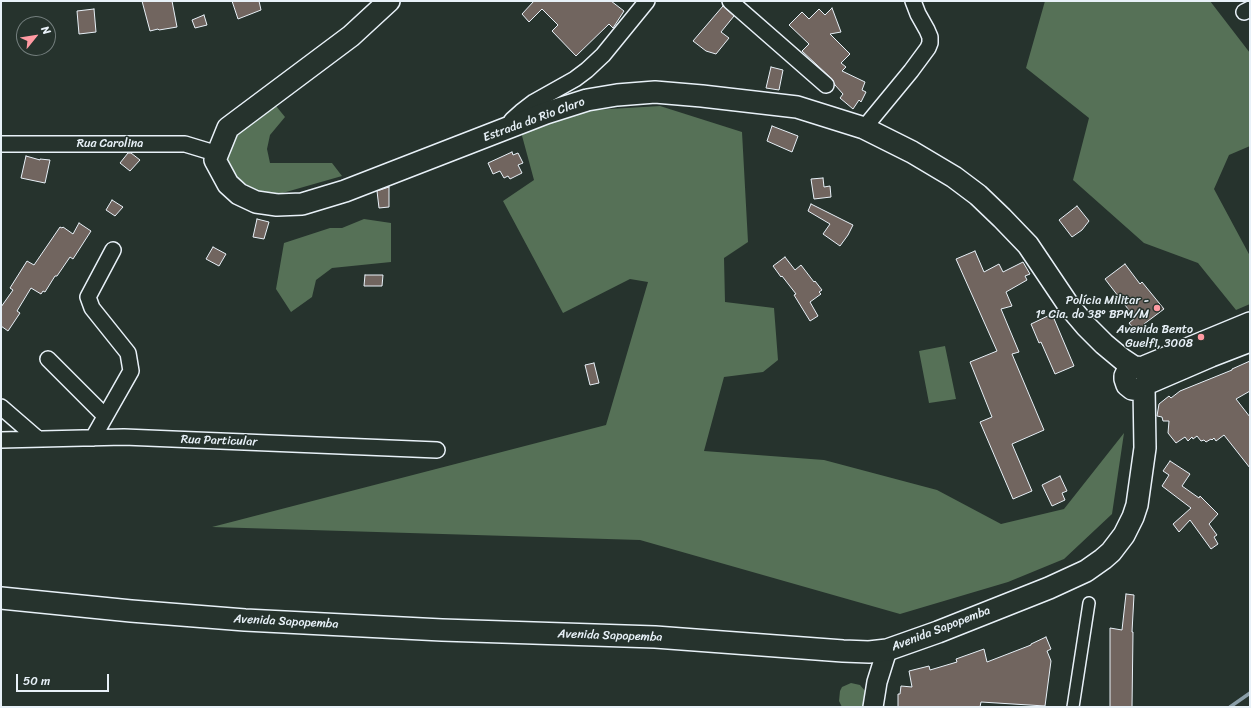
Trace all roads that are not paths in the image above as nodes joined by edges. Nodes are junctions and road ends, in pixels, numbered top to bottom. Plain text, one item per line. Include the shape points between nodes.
1 (389, 1) edge
2 (647, 1) edge
3 (730, 1) edge
4 (913, 1) edge
5 (826, 85) dead end
6 (510, 128) junction
7 (864, 128) junction
8 (1, 144) edge
9 (218, 154) junction
10 (113, 250) dead end
11 (1250, 323) edge
12 (1250, 341) edge
13 (48, 360) dead end
14 (1137, 379) junction
15 (1, 407) edge
16 (105, 416) junction
17 (93, 438) junction
18 (38, 439) junction
19 (1, 440) edge
20 (437, 450) dead end
21 (1, 598) edge
22 (1089, 603) dead end
23 (887, 650) junction
24 (874, 707) edge
25 (1073, 707) edge

1 - 9 main road via 345,40 228,128
2 - 6 street via 603,55 587,70 534,102 512,120
3 - 5 street
4 - 7 street via 930,37 930,43
6 - 7 main road, Estrada do Rio Claro via 587,100 655,92 797,107
6 - 9 main road, Estrada do Rio Claro via 345,191 302,204 277,205 256,202 239,194 228,184 215,160
7 - 14 main road, Estrada do Rio Claro via 912,152 978,195 1028,245 1069,306
8 - 9 street, Rua Carolina via 185,144
10 - 16 street via 88,297 92,308 128,353 131,371
11 - 14 main road
12 - 14 main road
13 - 16 street
14 - 23 main road, Avenida Sapopemba via 1136,414 1142,473 1133,517 1118,543 1086,570 1049,588
15 - 18 street
16 - 17 street
17 - 18 street, Rua Particular
17 - 20 street, Rua Particular via 124,437
18 - 19 street, Rua Particular
21 - 23 main road, Avenida Sapopemba via 245,620 655,637 842,651
22 - 25 street
23 - 24 street via 877,682

